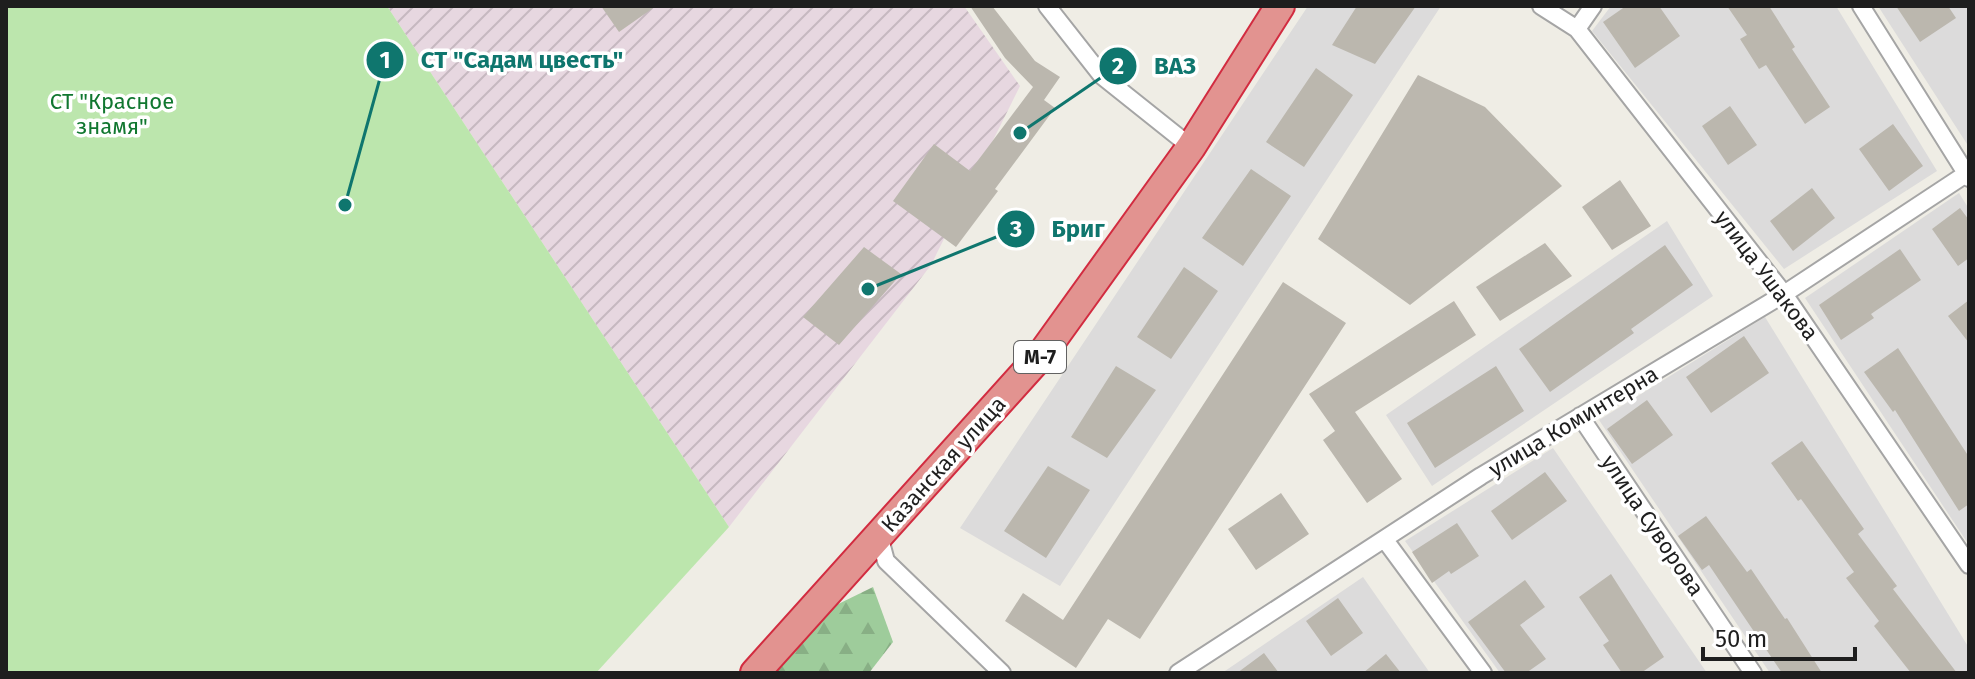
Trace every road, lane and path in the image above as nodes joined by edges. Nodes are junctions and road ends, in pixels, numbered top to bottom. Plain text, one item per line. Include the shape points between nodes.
1 (1047, 6) edge
2 (1280, 6) edge
3 (1541, 6) edge
4 (1593, 6) edge
5 (1861, 6) edge
6 (1577, 29) junction
7 (1191, 147) junction
8 (1968, 174) edge
9 (1784, 294) junction
10 (1580, 416) junction
11 (879, 535) junction
12 (1385, 540) junction
13 (1969, 565) edge
14 (755, 673) edge
15 (1002, 673) edge
16 (1178, 673) edge
17 (1483, 673) edge
18 (1753, 673) edge

1 - 7 street via 1102,76
2 - 7 highway, Казанская улица / М-7
3 - 6 street, улица Ушакова
4 - 6 street
5 - 8 street
6 - 9 street, улица Ушакова
7 - 11 highway, Казанская улица / М-7 via 1042,354
8 - 9 street, улица Коминтерна
9 - 10 street, улица Коминтерна
9 - 13 street, улица Ушакова
10 - 12 street, улица Коминтерна
10 - 18 street, улица Суворова
11 - 14 highway, Казанская улица / М-7
11 - 15 street via 886,561
12 - 16 street, улица Коминтерна
12 - 17 street

